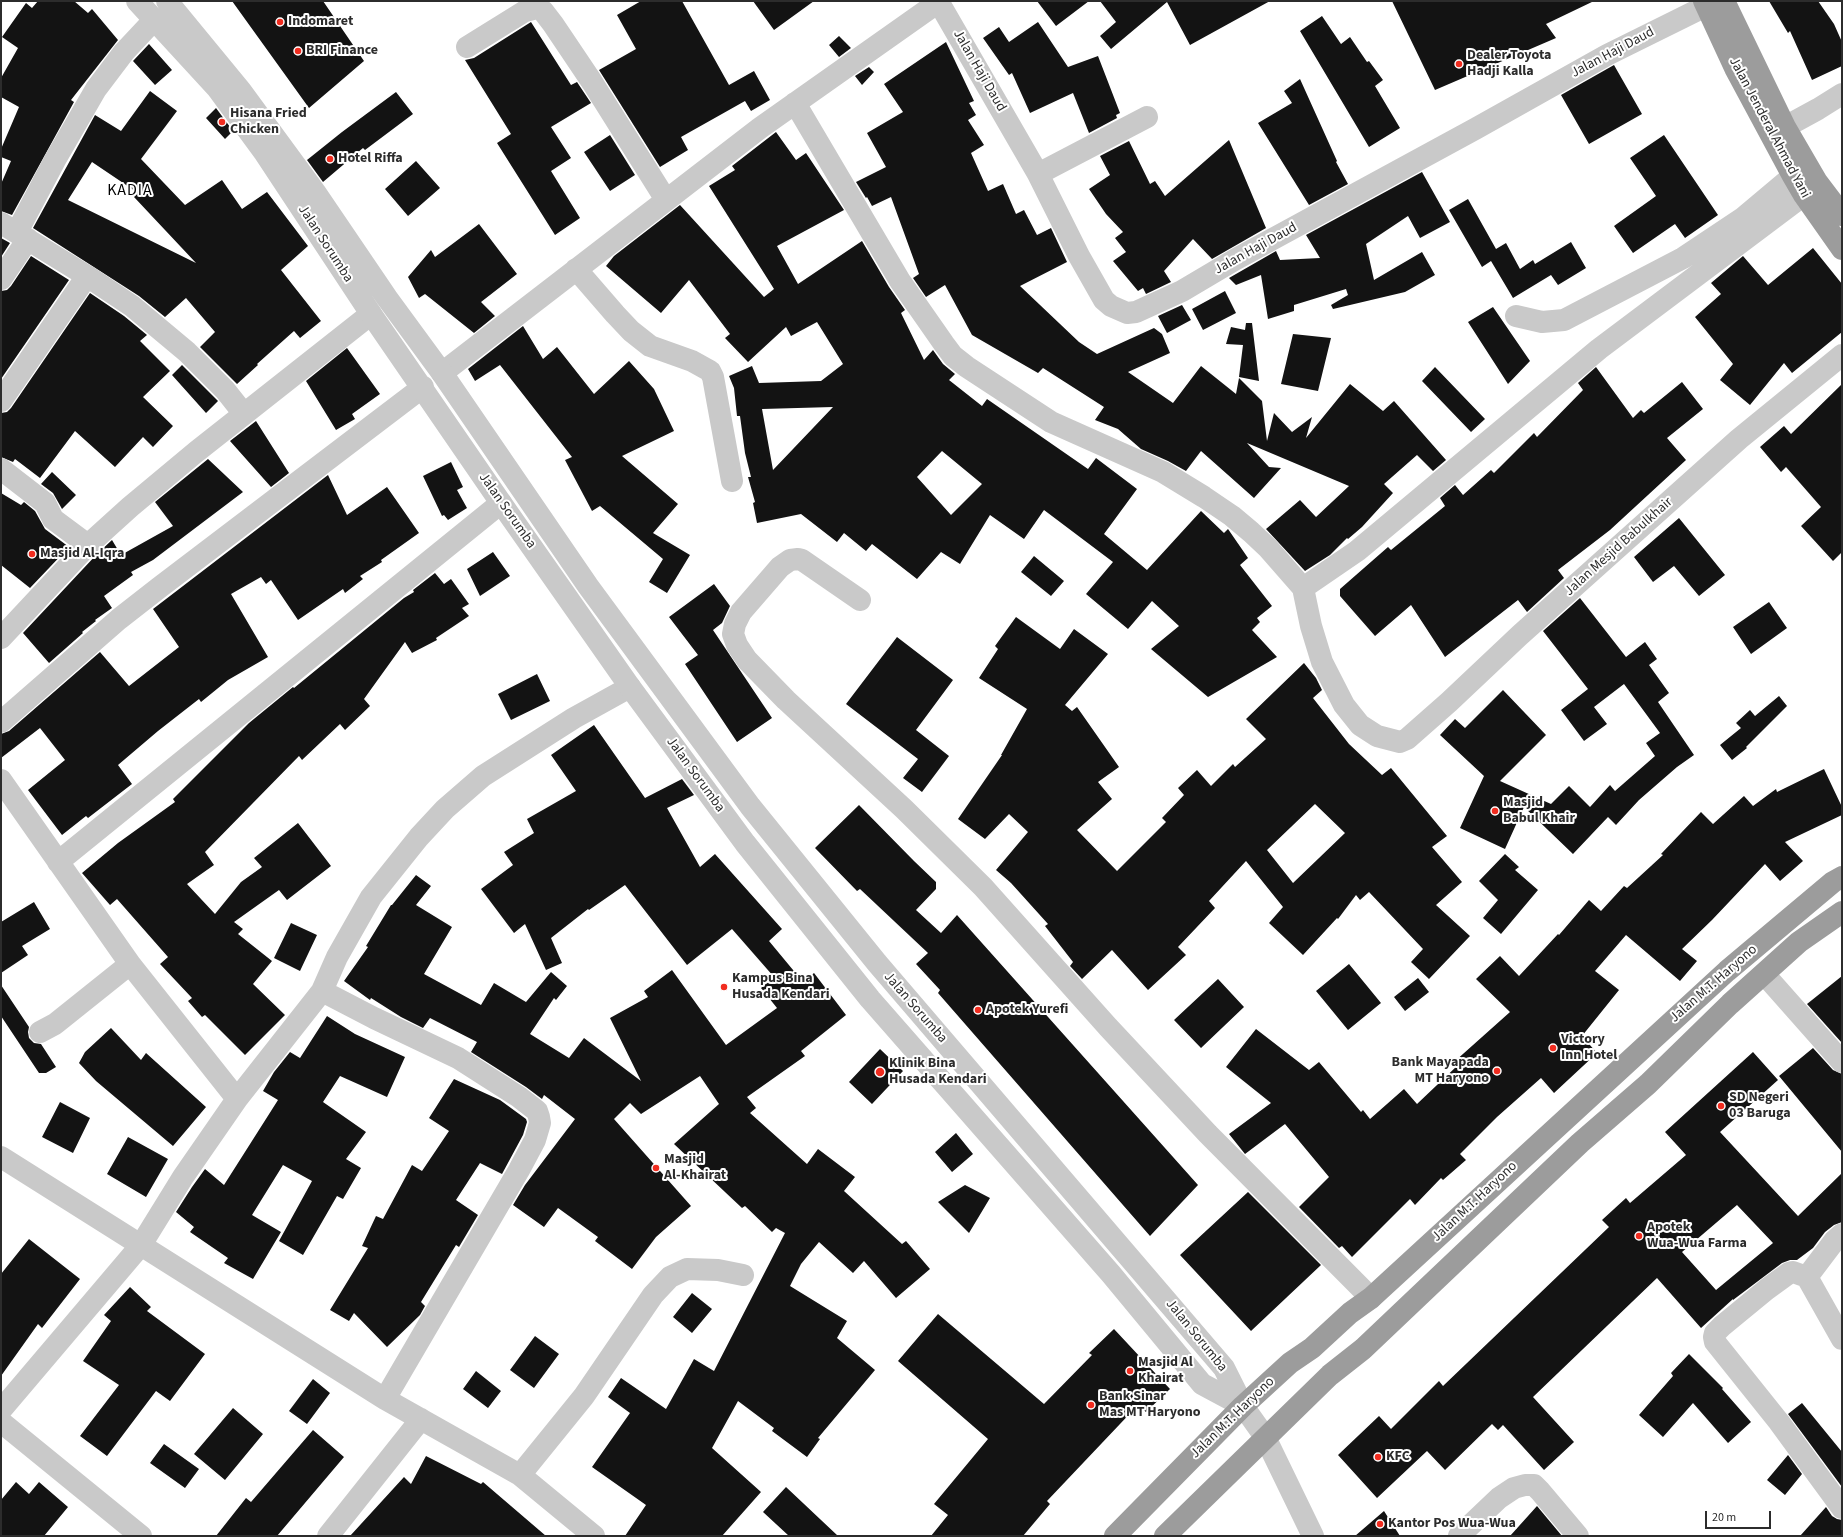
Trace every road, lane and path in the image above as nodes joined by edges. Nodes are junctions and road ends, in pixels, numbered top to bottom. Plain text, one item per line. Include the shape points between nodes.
1 (137, 1) edge
2 (167, 1) edge
3 (939, 1) edge
4 (1711, 3) edge
5 (154, 20) junction
6 (467, 47) dead end
7 (1842, 94) edge
8 (795, 103) junction
9 (1147, 117) dead end
10 (1785, 127) junction
11 (1038, 174) junction
12 (1793, 176) junction
13 (1804, 195) junction
14 (666, 200) junction
15 (1842, 215) edge
16 (15, 231) edge
17 (1842, 250) edge
18 (576, 269) junction
19 (87, 276) junction
20 (1, 279) edge
21 (371, 314) junction
22 (1516, 316) dead end
23 (1842, 355) edge
24 (442, 372) junction
25 (423, 387) junction
26 (1, 401) edge
27 (244, 414) junction
28 (1, 470) edge
29 (732, 482) dead end
30 (501, 503) junction
31 (88, 545) junction
32 (576, 569) junction
33 (557, 582) junction
34 (1303, 588) junction
35 (860, 600) dead end
36 (1, 638) edge
37 (630, 687) junction
38 (1, 722) edge
39 (1, 780) edge
40 (58, 862) junction
41 (1842, 877) edge
42 (1842, 912) edge
43 (130, 964) junction
44 (1764, 975) junction
45 (322, 991) junction
46 (40, 1032) dead end
47 (1842, 1062) edge
48 (237, 1099) junction
49 (1, 1157) edge
50 (1842, 1234) edge
51 (141, 1245) junction
52 (743, 1275) dead end
53 (1807, 1277) junction
54 (1371, 1298) junction
55 (1842, 1339) edge
56 (385, 1399) junction
57 (1243, 1406) junction
58 (1, 1410) edge
59 (421, 1419) junction
60 (1, 1422) edge
61 (1265, 1437) junction
62 (520, 1475) junction
63 (1842, 1508) edge
64 (141, 1536) edge
65 (328, 1536) edge
66 (594, 1536) edge
67 (1115, 1536) edge
68 (1165, 1536) edge
69 (1313, 1536) edge
70 (1460, 1536) edge
71 (1578, 1536) edge

1 - 5 street, Jalan Sorumba
2 - 24 street, Jalan Sorumba via 242,91
3 - 8 street
3 - 11 street, Jalan Haji Daud
4 - 10 highway, Jalan Jenderal Ahmad Yani
4 - 11 street, Jalan Haji Daud via 1607,55 1182,290 1136,312 1127,313 1119,310 1104,300
4 - 12 highway, Jalan Jenderal Ahmad Yani via 1735,68
5 - 16 street via 124,52 96,89
5 - 21 street, Jalan Sorumba via 217,88 260,146
6 - 14 street via 526,11 537,8 543,11 592,82
7 - 10 street
8 - 14 street
8 - 34 street via 900,281 954,356 1051,422 1162,472 1204,497 1251,532
9 - 11 street
10 - 15 highway, Jalan Jenderal Ahmad Yani via 1818,182
12 - 13 highway, Jalan Jenderal Ahmad Yani
12 - 22 street via 1743,218 1683,258 1564,320 1542,322
13 - 17 highway, Jalan Jenderal Ahmad Yani
13 - 34 street via 1599,349 1357,551
14 - 18 street
16 - 19 street
16 - 20 street
18 - 24 street
18 - 29 street via 631,331 650,346 692,361 710,371
19 - 26 street
19 - 27 street via 132,306 187,352 225,390
21 - 25 street, Jalan Sorumba
21 - 27 street
23 - 34 street, Jalan Mesjid Babulkhair via 1739,438 1407,739 1400,742 1389,741 1377,736 1360,725 1344,705 1322,662
24 - 32 street, Jalan Sorumba
25 - 30 street, Jalan Sorumba
25 - 38 street via 148,596
27 - 31 street via 130,507
28 - 31 street via 45,503 52,519
30 - 33 street, Jalan Sorumba
30 - 40 street
31 - 36 street
32 - 33 street
32 - 57 street, Jalan Sorumba via 750,806 877,963 1224,1368
33 - 37 street, Jalan Sorumba
35 - 54 street via 802,560 790,560 780,567 741,612 733,634 747,660 983,887 1208,1134
37 - 45 street via 574,718 483,776 445,809 419,837 372,897 336,957
37 - 57 street, Jalan Sorumba via 745,843 870,999 1112,1274 1202,1384
39 - 40 street
40 - 43 street
41 - 54 highway, Jalan M.T. Haryono via 1727,971
42 - 44 highway, Jalan M.T. Haryono via 1799,942
43 - 46 street via 55,1024
43 - 48 street
44 - 47 street
44 - 61 highway, Jalan M.T. Haryono via 1730,1004 1648,1084 1580,1143 1363,1349 1330,1375
45 - 48 street
45 - 56 street via 458,1058 519,1097 540,1117 537,1136 519,1170
48 - 51 street via 183,1177
49 - 51 street
50 - 53 street
51 - 56 street
51 - 58 street
52 - 62 street via 718,1270 687,1269 670,1276 652,1294 584,1396
53 - 55 street
53 - 63 street via 1798,1272 1789,1273 1722,1326 1715,1333 1715,1342 1779,1422
54 - 57 highway, Jalan M.T. Haryono via 1350,1313 1312,1348 1290,1363
56 - 59 street
57 - 61 street
57 - 67 highway, Jalan M.T. Haryono
59 - 62 street
59 - 65 street
60 - 64 street
61 - 68 highway, Jalan M.T. Haryono
61 - 69 street
62 - 66 street
70 - 71 street via 1499,1498 1514,1488 1534,1485

